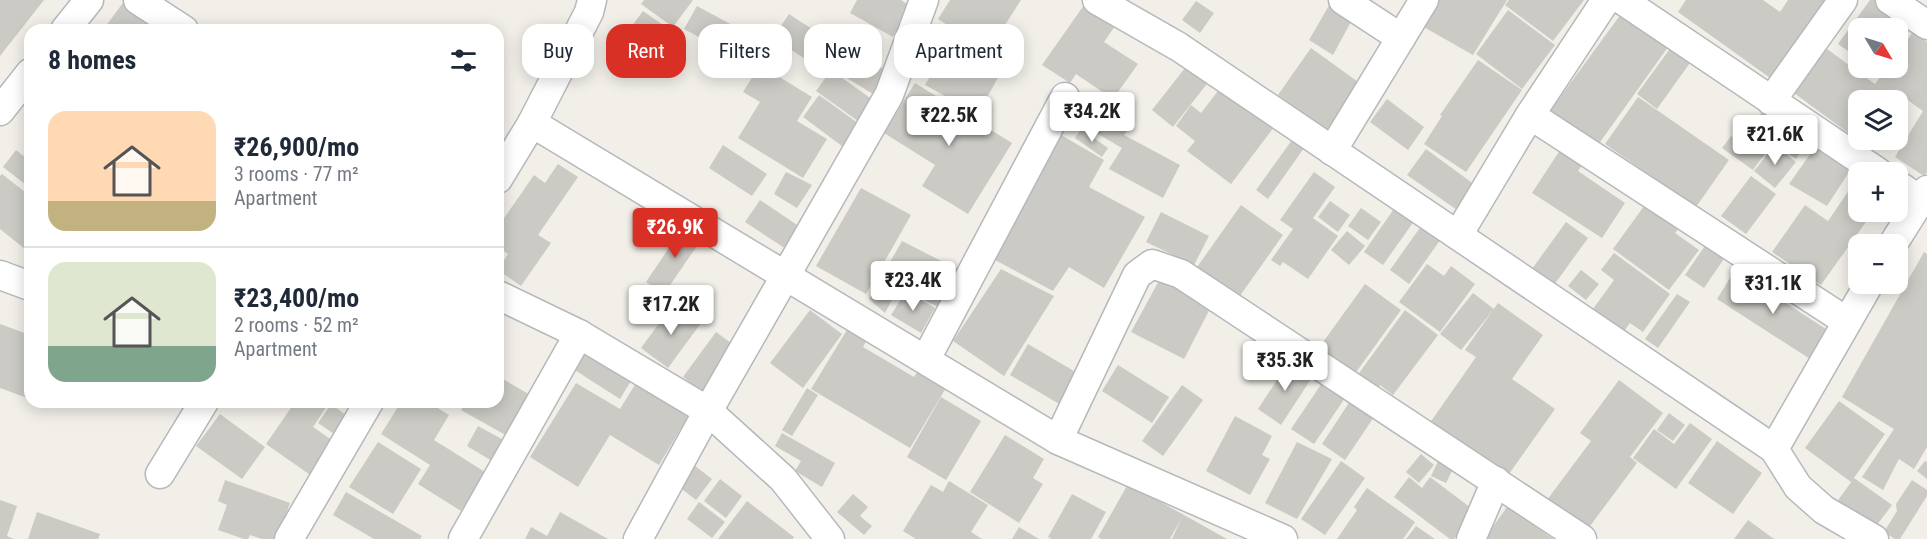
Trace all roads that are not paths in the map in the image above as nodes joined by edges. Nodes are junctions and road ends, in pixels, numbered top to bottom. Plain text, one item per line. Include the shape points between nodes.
1 (89, 0) edge
2 (138, 0) edge
3 (592, 0) edge
4 (924, 0) edge
5 (1097, 0) edge
6 (1343, 0) edge
7 (1424, 0) edge
8 (1606, 0) edge
9 (1622, 0) edge
10 (1843, 0) edge
11 (1890, 0) edge
12 (70, 24) edge
13 (175, 24) edge
14 (1927, 25) edge
15 (1401, 38) junction
16 (24, 81) edge
17 (1065, 97) dead end
18 (1771, 101) junction
19 (0, 111) edge
20 (1530, 115) junction
21 (532, 123) junction
22 (1332, 151) junction
23 (1863, 162) edge
24 (504, 169) edge
25 (1915, 192) edge
26 (1897, 234) edge
27 (1458, 235) junction
28 (0, 275) edge
29 (786, 277) junction
30 (24, 284) edge
31 (1863, 294) edge
32 (504, 298) edge
33 (1846, 321) junction
34 (579, 334) junction
35 (926, 359) junction
36 (200, 408) edge
37 (366, 408) edge
38 (708, 411) junction
39 (1058, 440) junction
40 (1774, 449) junction
41 (160, 474) dead end
42 (1496, 481) junction
43 (820, 534) edge
44 (290, 539) edge
45 (463, 539) edge
46 (638, 539) edge
47 (1282, 539) edge
48 (1471, 539) edge
49 (1582, 539) edge
50 (1874, 539) edge

1 - 12 street
2 - 13 street
3 - 21 street
4 - 29 street via 889,95
5 - 22 street via 1179,47
6 - 15 street
7 - 15 street
8 - 20 street
9 - 18 street
10 - 18 street
11 - 14 street
15 - 22 street
16 - 19 street
17 - 35 street
18 - 23 street
20 - 27 street
20 - 33 street
21 - 24 street
21 - 29 street
22 - 27 street
25 - 26 street
27 - 40 street
28 - 30 street
29 - 35 street
29 - 38 street
31 - 33 street
32 - 34 street
33 - 40 street
34 - 38 street
34 - 45 street
35 - 39 street
36 - 41 street
37 - 44 street
38 - 43 street via 783,479
38 - 46 street
39 - 42 street via 1137,275 1152,264 1181,273
39 - 47 street
40 - 50 street via 1798,487 1824,510
42 - 48 street
42 - 49 street

